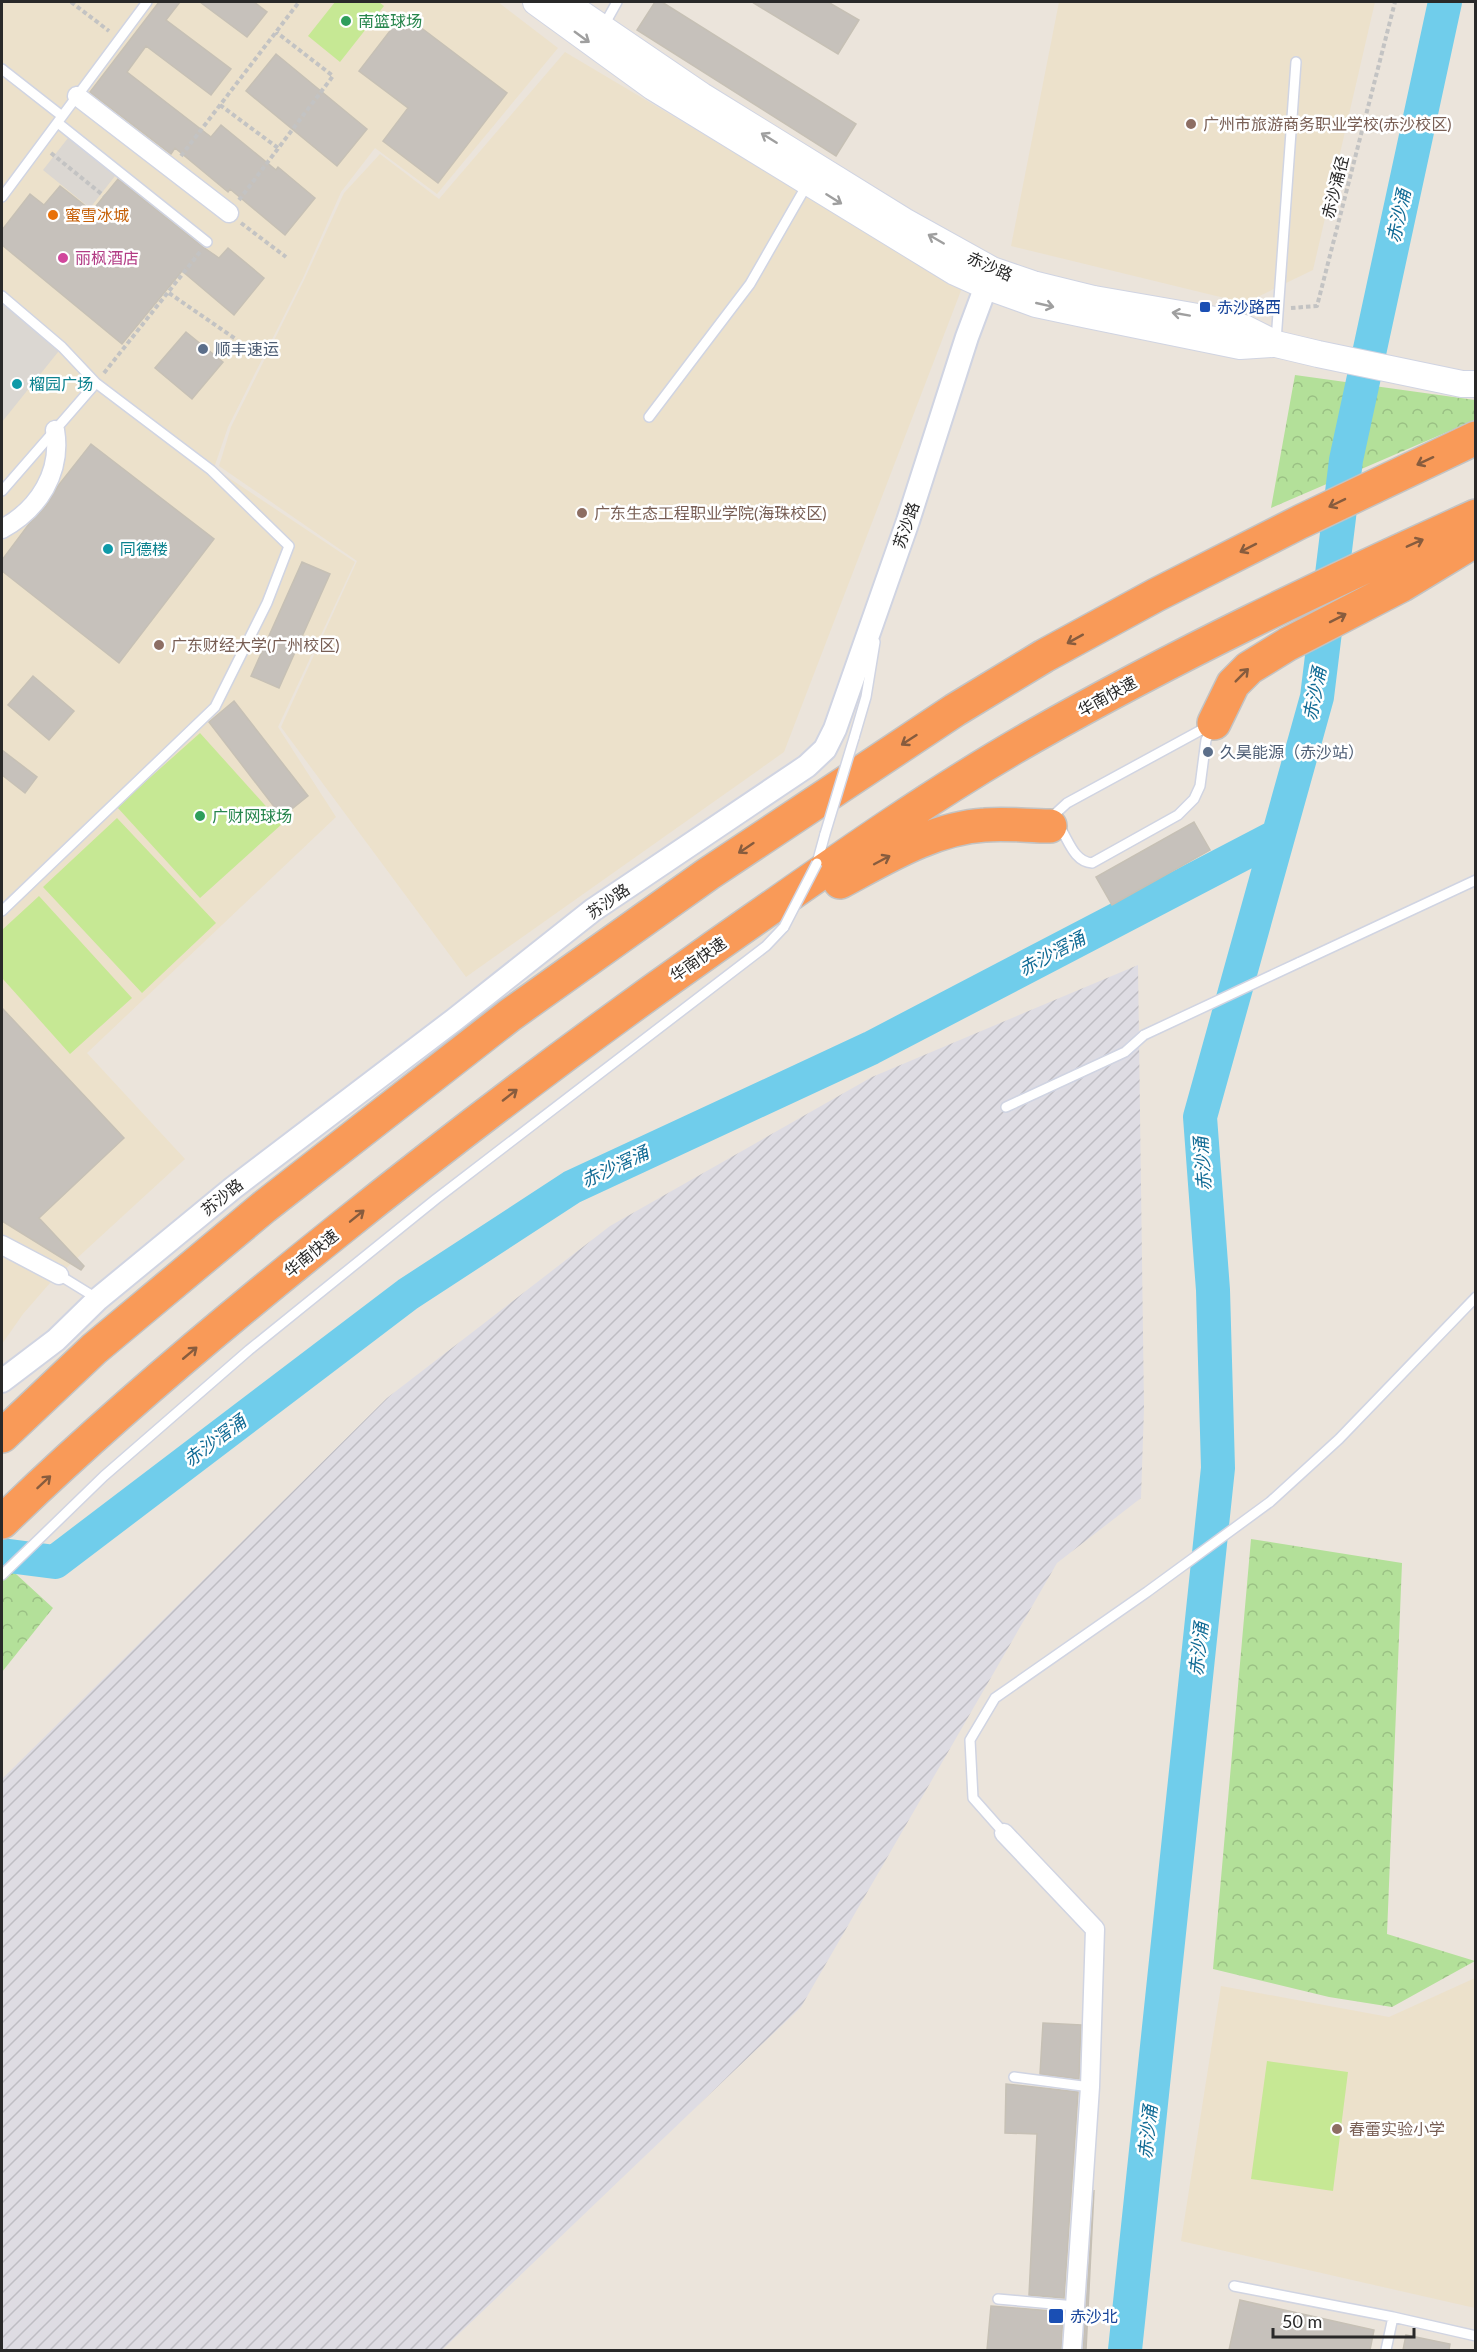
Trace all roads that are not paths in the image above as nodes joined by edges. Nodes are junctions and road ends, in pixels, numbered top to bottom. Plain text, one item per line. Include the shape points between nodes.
1 (147, 2) edge
2 (536, 2) edge
3 (564, 2) edge
4 (617, 2) edge
5 (602, 29) junction
6 (1296, 62) dead end
7 (2, 69) edge
8 (77, 96) junction
9 (60, 119) junction
10 (808, 183) junction
11 (2, 197) edge
12 (229, 213) road end
13 (207, 242) road end
14 (989, 278) junction
15 (2, 296) edge
16 (1276, 344) junction
17 (96, 383) junction
18 (1476, 384) edge
19 (649, 417) dead end
20 (55, 430) junction
21 (1476, 438) edge
22 (2, 491) edge
23 (1476, 516) edge
24 (2, 529) edge
25 (1476, 540) edge
26 (883, 592) junction
27 (1214, 723) junction
28 (1050, 826) junction
29 (1476, 880) edge
30 (2, 910) edge
31 (701, 957) junction
32 (1006, 1107) dead end
33 (2, 1245) edge
34 (59, 1275) joint
35 (1476, 1297) edge
36 (98, 1299) junction
37 (94, 1349) junction
38 (2, 1381) edge
39 (2, 1423) edge
40 (2, 1436) edge
41 (2, 1522) edge
42 (2, 1575) edge
43 (1004, 1833) joint
44 (1014, 2077) dead end
45 (1090, 2087) junction
46 (1234, 2286) dead end
47 (998, 2299) dead end
48 (1075, 2306) junction
49 (1393, 2317) junction
50 (1476, 2337) edge
51 (1072, 2350) edge
52 (1386, 2350) edge

1 - 8 lane
2 -> 10 main road via 653,87
3 - 5 main road, 赤沙路
4 - 5 lane
14 -> 5 main road, 赤沙路 via 914,226 702,96
6 - 16 lane
7 - 9 lane
8 - 9 lane
8 - 12 street
9 - 11 lane
9 - 13 lane
10 -> 14 main road via 955,272
10 - 19 lane via 750,284
14 - 16 main road, 赤沙路 via 1215,320 1244,328
14 - 26 street, 苏沙路
15 - 17 lane via 62,347
16 - 18 main road, 赤沙路 via 1384,369
17 - 20 lane
17 - 30 lane via 211,470 289,546 267,603 215,707
20 - 22 lane
20 - 24 street via 57,455 44,490 22,516
21 -> 37 highway via 1155,596 955,710 708,874 510,1015 264,1207
31 -> 23 highway, 华南快速 via 966,777 1154,670 1362,567
27 -> 25 highway via 1240,676 1288,644 1388,593
26 - 36 street, 苏沙路 via 835,729 825,749 807,766 592,910 233,1188
26 - 42 lane, bridge via 866,697 817,863 784,927 766,946 436,1199 249,1350
27 - 28 lane via 1067,803 1055,814
27 - 28 lane via 1206,740 1200,786 1194,799 1178,814 1092,863 1078,857 1060,829
31 -> 28 highway via 888,856 941,833 985,825
29 - 32 lane, bridge via 1144,1035 1125,1052
41 -> 31 highway, 华南快速 via 107,1423 304,1258 527,1082
33 - 34 street
34 - 36 lane
35 - 43 lane via 1339,1439 1270,1502 995,1698 970,1740 973,1798
36 - 38 street, 苏沙路 via 56,1340
37 - 39 highway
37 - 40 highway
43 - 45 street via 1095,1929
44 - 45 lane
45 - 48 street
46 - 49 lane
47 - 48 lane
48 - 51 street
49 - 50 lane
49 - 52 lane

